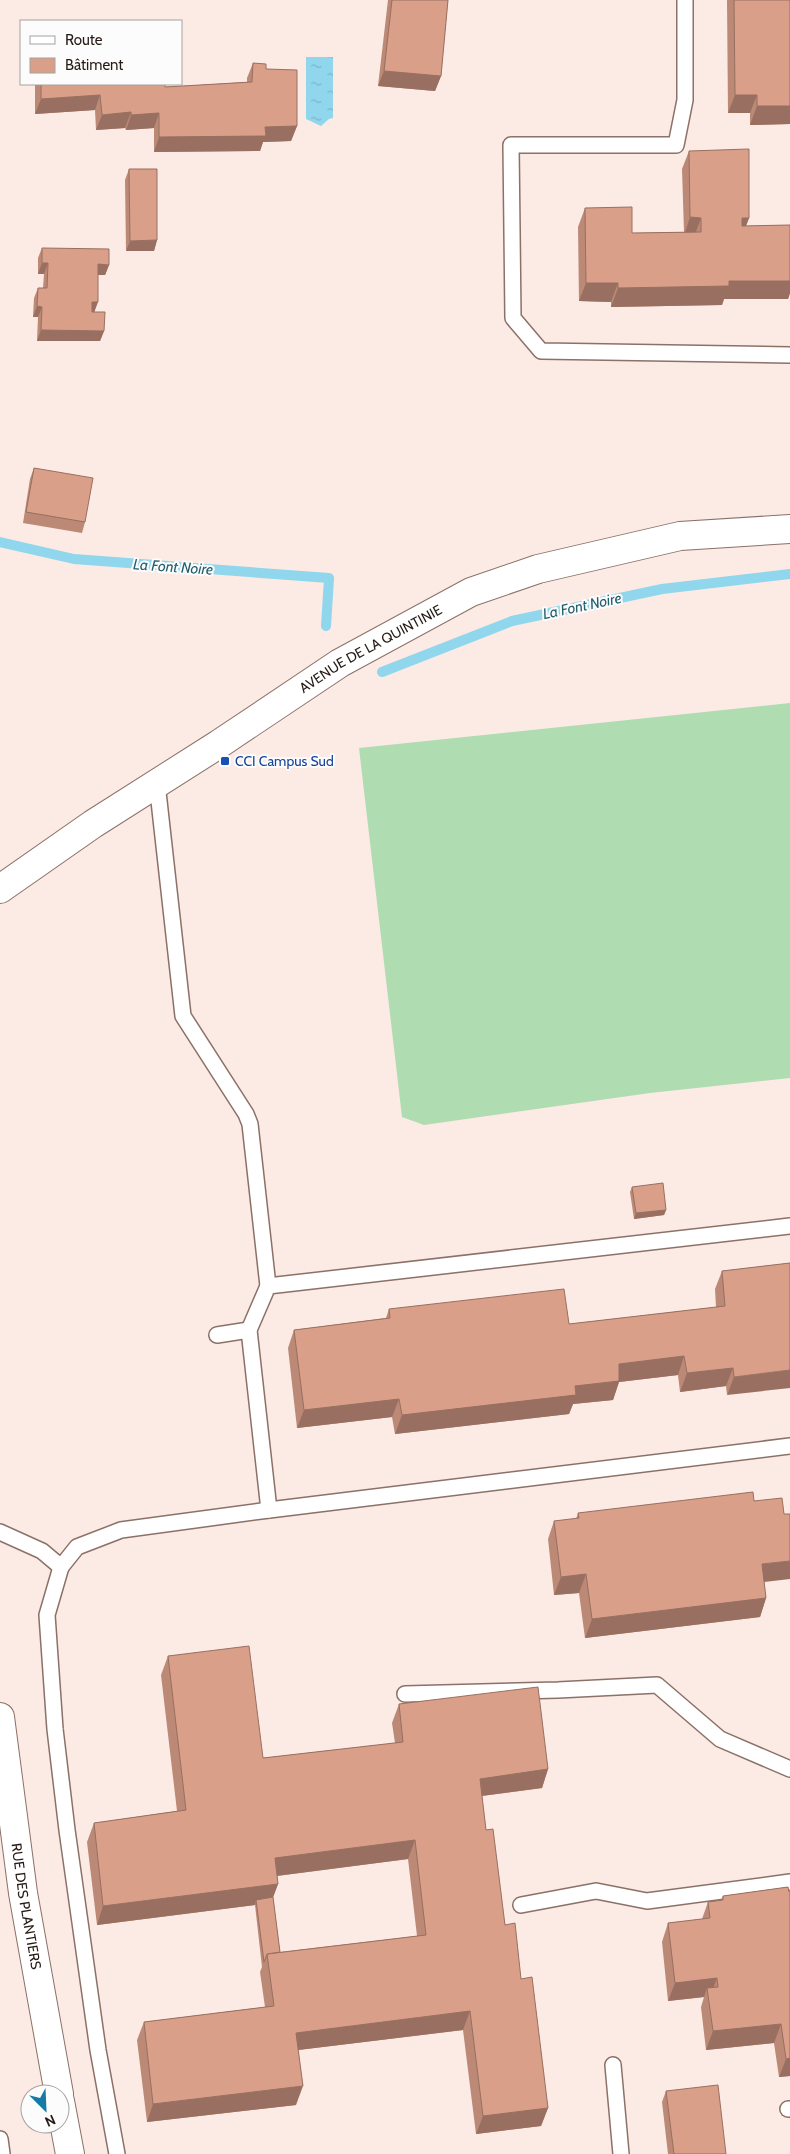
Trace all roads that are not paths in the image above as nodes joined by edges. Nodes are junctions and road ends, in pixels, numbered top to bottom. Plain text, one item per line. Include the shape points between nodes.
1 (685, 0) edge
2 (790, 355) edge
3 (790, 529) edge
4 (157, 784) junction
5 (0, 889) edge
6 (790, 1226) edge
7 (268, 1286) junction
8 (249, 1330) junction
9 (217, 1335) dead end
10 (790, 1446) edge
11 (269, 1510) junction
12 (0, 1532) edge
13 (61, 1567) junction
14 (405, 1694) dead end
15 (0, 1717) edge
16 (790, 1769) edge
17 (790, 1882) edge
18 (521, 1905) dead end
19 (613, 2065) dead end
20 (56, 2084) edge
21 (66, 2134) edge
22 (0, 2139) edge
23 (2, 2154) edge
24 (70, 2154) edge
25 (117, 2154) edge
26 (621, 2154) edge

1 - 2 lane via 685,100 676,145 511,145 512,318 541,351
3 - 4 street, AVENUE DE LA QUINTINIE via 680,536 538,569 471,592 340,664
4 - 5 street, AVENUE DE LA QUINTINIE via 92,824
4 - 7 lane via 183,1016 250,1124
6 - 7 lane
7 - 8 lane
8 - 9 lane
8 - 11 lane
10 - 11 lane
11 - 13 lane via 121,1530 77,1548
12 - 13 lane via 42,1552
13 - 25 lane via 47,1615 54,1720 98,2050
14 - 16 lane via 657,1684 720,1739
15 - 20 street, RUE DES PLANTIERS via 23,1893
17 - 18 lane via 647,1901 596,1891
19 - 26 lane
21 - 24 street
22 - 23 lane

